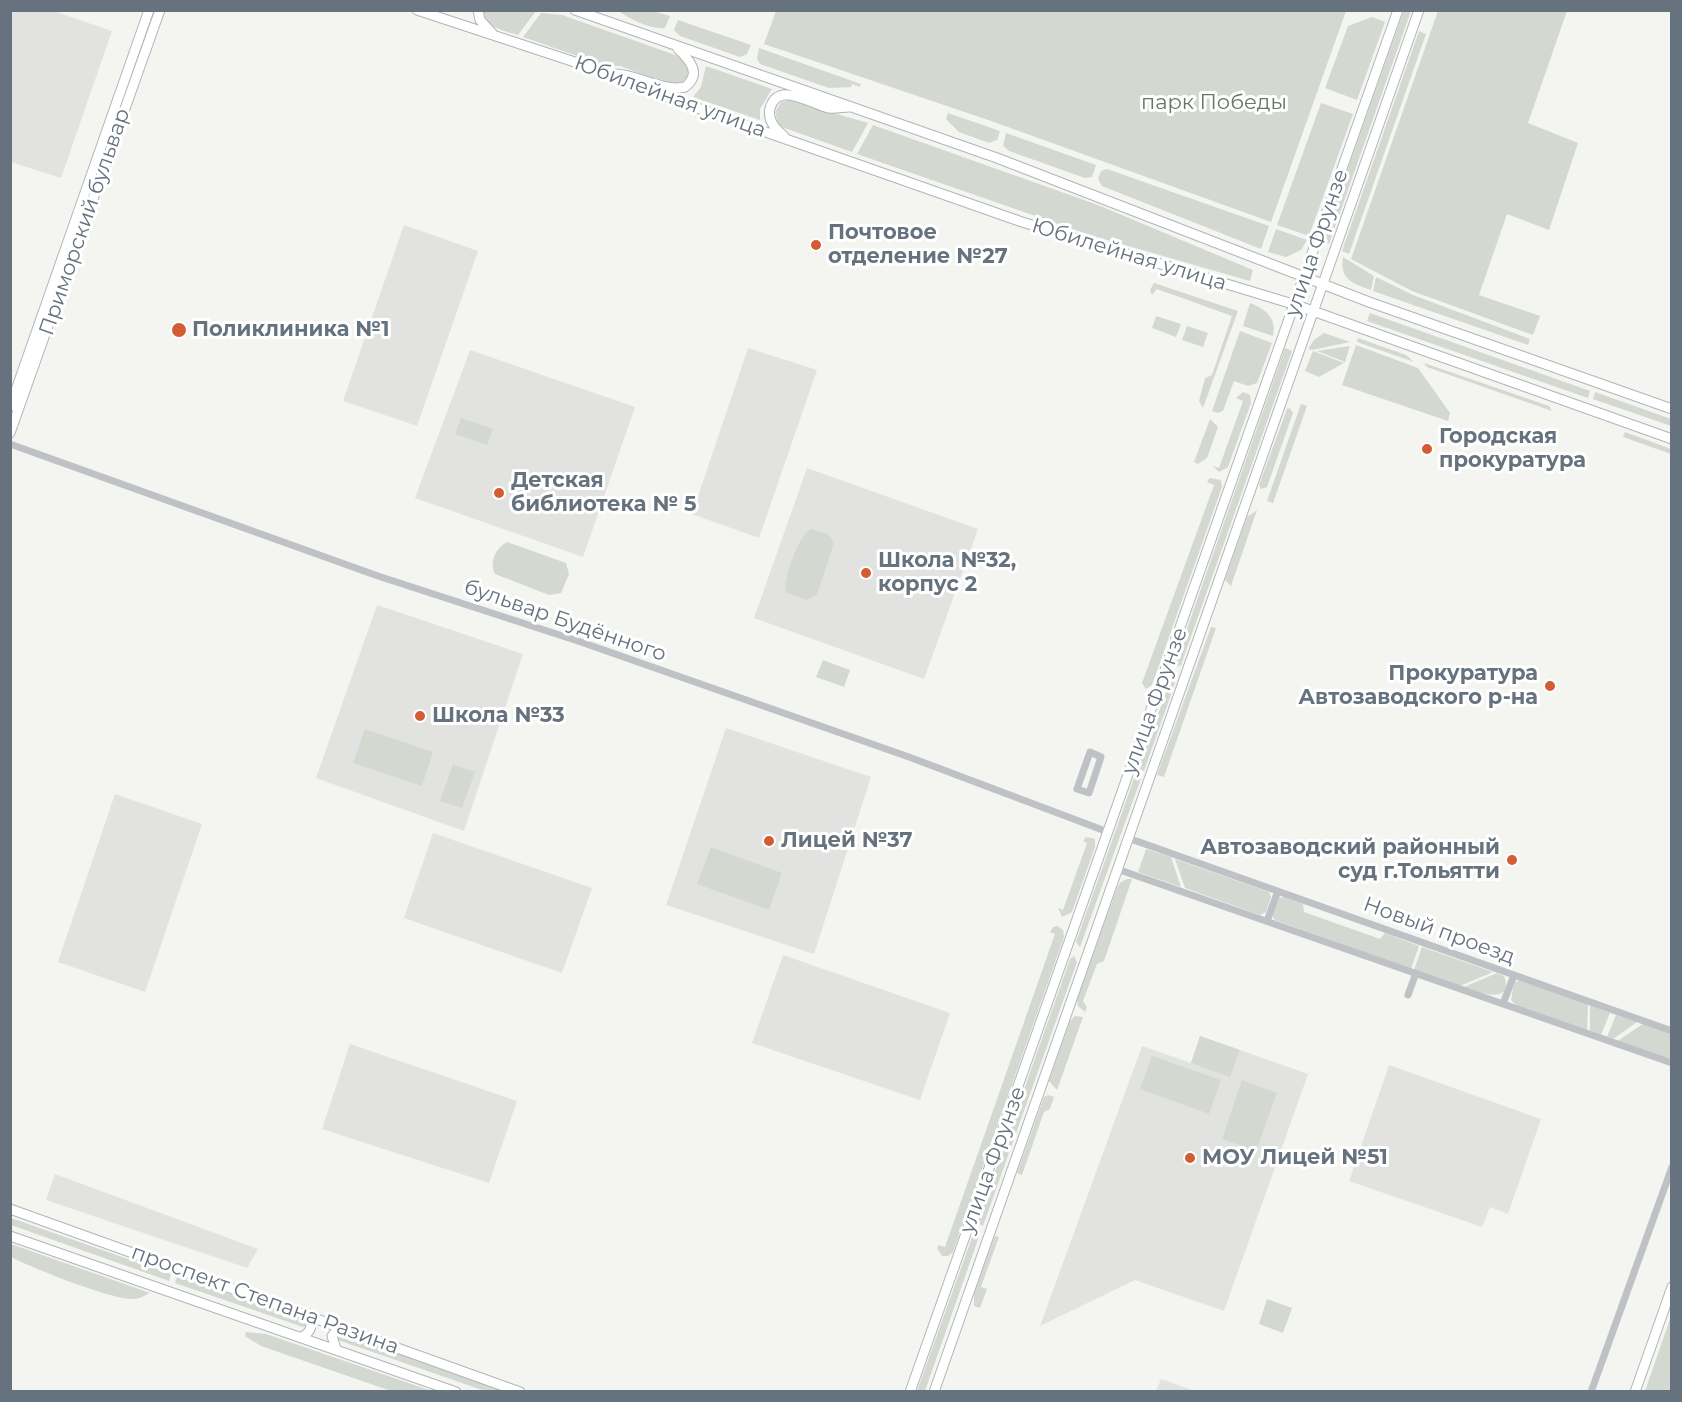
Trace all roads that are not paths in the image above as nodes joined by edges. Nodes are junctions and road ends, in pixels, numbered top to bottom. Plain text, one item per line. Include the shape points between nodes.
1 (149, 10) edge
2 (160, 10) edge
3 (417, 10) edge
4 (478, 10) edge
5 (574, 10) edge
6 (1398, 10) edge
7 (1419, 10) edge
8 (498, 38) junction
9 (675, 46) junction
10 (608, 73) junction
11 (854, 107) junction
12 (786, 138) junction
13 (1305, 278) junction
14 (1322, 285) junction
15 (1296, 305) junction
16 (1313, 312) junction
17 (10, 407) edge
18 (1671, 409) edge
19 (10, 433) edge
20 (1671, 439) edge
21 (10, 444) edge
22 (1166, 670) junction
23 (1184, 677) junction
24 (1101, 757) joint
25 (1108, 832) junction
26 (1128, 838) junction
27 (1117, 869) junction
28 (1278, 891) junction
29 (1267, 921) junction
30 (1069, 947) junction
31 (1088, 953) junction
32 (1416, 973) junction
33 (1514, 975) junction
34 (1408, 995) dead end
35 (1503, 1004) junction
36 (1671, 1031) edge
37 (1671, 1063) edge
38 (1671, 1167) edge
39 (10, 1209) edge
40 (10, 1236) edge
41 (1671, 1287) edge
42 (309, 1314) junction
43 (344, 1328) junction
44 (302, 1337) junction
45 (336, 1349) junction
46 (456, 1392) edge
47 (520, 1392) edge
48 (910, 1392) edge
49 (934, 1392) edge
50 (1592, 1392) edge
51 (1635, 1392) edge

1 - 17 main road
2 - 19 main road, Приморский бульвар
3 - 8 main road, Юбилейная улица
4 - 8 main road via 480,20
5 - 9 main road, Юбилейная улица
6 - 13 main road, улица Фрунзе
7 - 14 main road, улица Фрунзе
8 - 10 main road, Юбилейная улица
9 - 10 main road via 693,67 693,78 685,87 670,88 628,74
9 - 11 main road, Юбилейная улица
10 - 12 main road, Юбилейная улица
11 - 12 main road via 830,108 789,94 779,96 769,116
11 - 13 main road, Юбилейная улица via 1090,192
12 - 15 main road, Юбилейная улица via 1022,222
13 - 14 main road, Юбилейная улица
13 - 15 main road, улица Фрунзе
14 - 16 main road, улица Фрунзе
14 - 18 main road, Юбилейная улица
15 - 16 main road, Юбилейная улица
15 - 22 main road, улица Фрунзе
16 - 20 main road, Юбилейная улица
16 - 23 main road, улица Фрунзе
21 - 25 street, бульвар Будённого via 334,561 578,641
22 - 23 main road
22 - 25 main road, улица Фрунзе
23 - 26 main road, улица Фрунзе
24 - 24 street via 1090,752 1077,789 1089,793
25 - 30 main road, улица Фрунзе
26 - 27 main road, улица Фрунзе
26 - 28 street, Новый проезд
27 - 29 street
27 - 31 main road, улица Фрунзе
28 - 29 street
28 - 33 street, Новый проезд
29 - 32 street
30 - 31 main road
30 - 48 main road, улица Фрунзе
31 - 49 main road, улица Фрунзе
32 - 34 street
32 - 35 street
33 - 35 street
33 - 36 street, Новый проезд
35 - 37 street
38 - 50 street
39 - 42 main road, проспект Степана Разина
40 - 44 main road, проспект Степана Разина
41 - 51 main road
42 - 43 main road, проспект Степана Разина
42 - 44 main road via 312,1326
43 - 45 main road via 332,1336
43 - 47 main road, проспект Степана Разина
44 - 45 main road, проспект Степана Разина
45 - 46 main road, проспект Степана Разина

